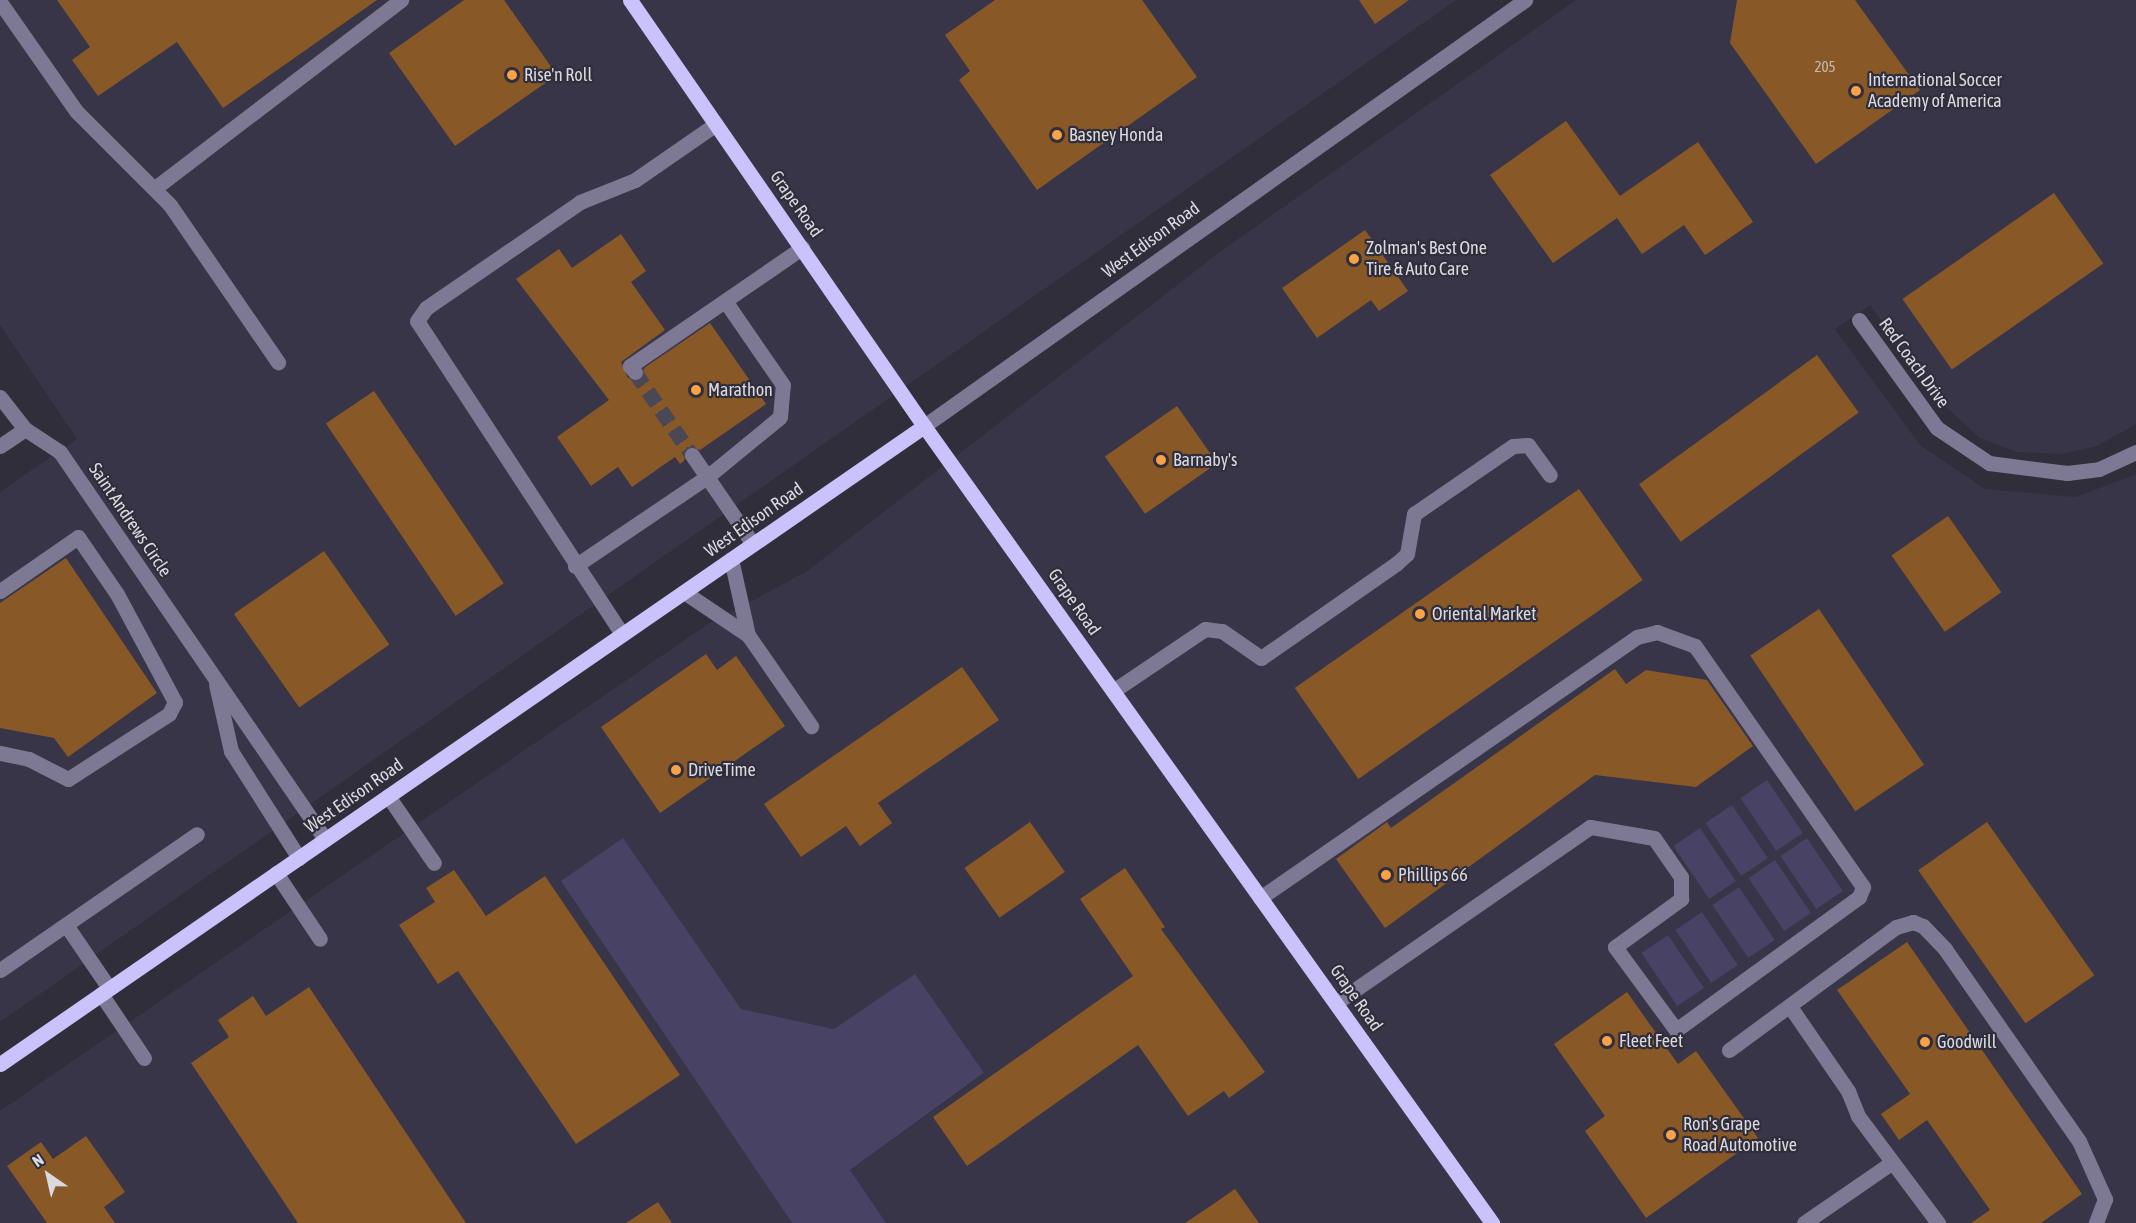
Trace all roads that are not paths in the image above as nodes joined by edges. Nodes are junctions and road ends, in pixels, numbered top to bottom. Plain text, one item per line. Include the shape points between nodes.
1 (402, 0) edge
2 (630, 0) edge
3 (1525, 0) edge
4 (0, 2) edge
5 (716, 124) junction
6 (155, 188) junction
7 (802, 248) junction
8 (725, 301) junction
9 (1859, 320) dead end
10 (278, 362) dead end
11 (635, 372) dead end
12 (0, 397) edge
13 (924, 426) junction
14 (25, 429) junction
15 (0, 446) edge
16 (2136, 452) edge
17 (692, 455) tunnel mouth
18 (1550, 475) dead end
19 (707, 477) junction
20 (753, 544) junction
21 (731, 559) junction
22 (575, 567) junction
23 (0, 591) edge
24 (684, 592) junction
25 (622, 634) junction
26 (748, 635) junction
27 (215, 678) junction
28 (1113, 691) junction
29 (812, 726) dead end
30 (0, 753) edge
31 (388, 796) junction
32 (197, 834) dead end
33 (325, 839) junction
34 (298, 858) junction
35 (434, 863) dead end
36 (276, 873) junction
37 (1260, 898) junction
38 (66, 924) junction
39 (320, 939) dead end
40 (0, 970) edge
41 (105, 991) junction
42 (1336, 1003) junction
43 (1791, 1008) junction
44 (1729, 1050) dead end
45 (144, 1058) dead end
46 (0, 1064) edge
47 (1891, 1163) junction
48 (1492, 1223) edge
49 (1804, 1223) edge
50 (1938, 1223) edge
51 (2096, 1223) edge

1 - 6 street
2 - 5 main road, Grape Road
3 - 13 street, West Edison Road
4 - 6 street via 76,111
5 - 7 main road, Grape Road
5 - 22 street via 635,180 580,202 426,308 417,321
6 - 10 street
7 - 8 street
7 - 13 main road, Grape Road
8 - 11 street via 630,366
8 - 19 street via 783,385 780,417
9 - 16 street, Red Coach Drive via 1937,428 1989,463 2067,473 2099,469
12 - 14 street, Saint Andrews Circle
13 - 20 main road, West Edison Road
13 - 28 main road, Grape Road
14 - 15 street
14 - 27 street, Saint Andrews Circle via 60,452
17 - 19 street
18 - 28 street via 1528,446 1513,446 1413,514 1407,554 1397,563 1261,658 1222,631 1205,628
19 - 20 street
19 - 22 street
20 - 21 main road, West Edison Road
21 - 24 main road, West Edison Road
21 - 26 street
22 - 25 street
23 - 30 street via 78,537 117,594 175,702 169,714 68,779 29,759
24 - 25 main road, West Edison Road
24 - 26 street
25 - 31 main road, West Edison Road
26 - 29 street
27 - 33 street, Saint Andrews Circle
27 - 34 street, Saint Andrews Circle via 231,751
28 - 37 main road, Grape Road
31 - 33 main road, West Edison Road
31 - 35 street
32 - 38 street
33 - 34 main road, West Edison Road
34 - 36 main road, West Edison Road
36 - 39 street
36 - 41 main road, West Edison Road
37 - 42 main road, Grape Road
37 - 42 street via 1637,637 1671,633 1704,657 1863,892 1680,1029 1668,1024 1615,947 1681,899 1682,877 1654,838 1590,827
38 - 40 street
38 - 41 street
41 - 45 street
41 - 46 main road, West Edison Road
42 - 48 main road, Grape Road
43 - 44 street
43 - 47 street
43 - 51 street via 1820,979 1896,927 1913,922 1923,926 1945,949 2079,1141 2105,1199
47 - 49 street
47 - 50 street

